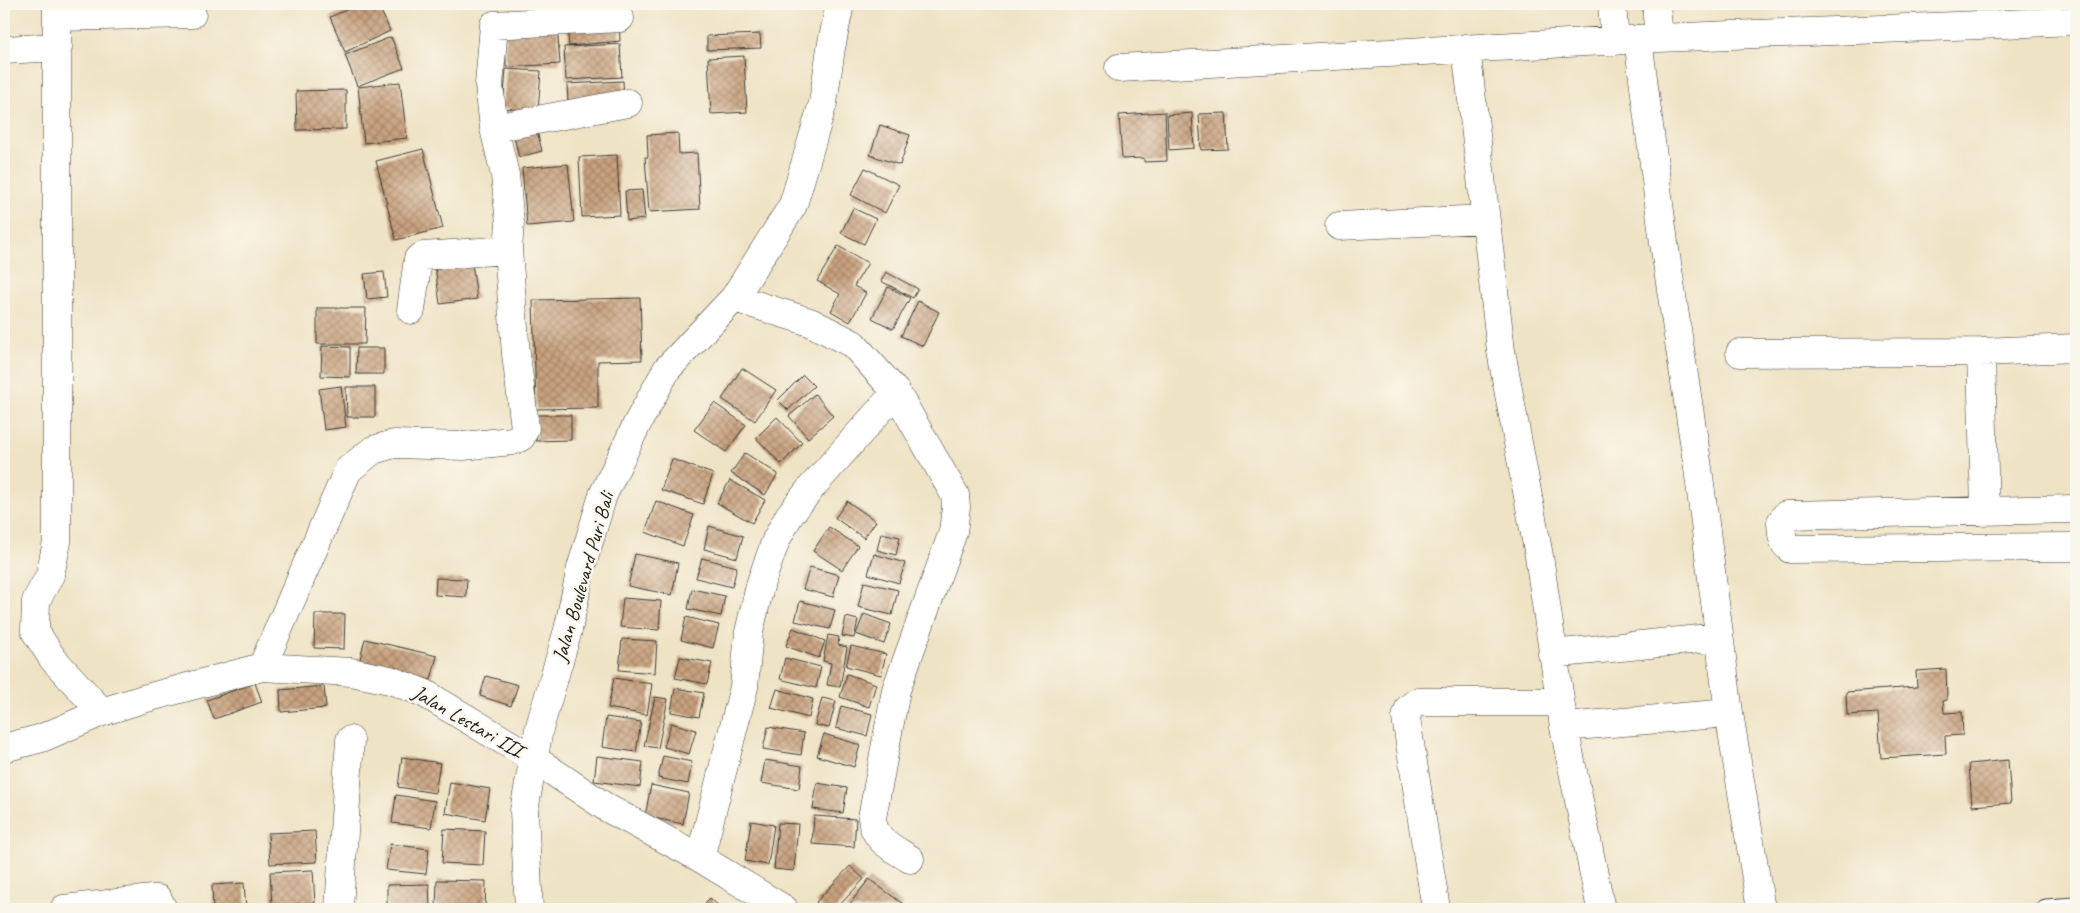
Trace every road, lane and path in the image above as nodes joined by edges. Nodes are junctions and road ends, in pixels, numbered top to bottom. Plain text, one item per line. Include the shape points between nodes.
1 (522, 4) edge
2 (840, 4) edge
3 (1612, 4) edge
4 (1656, 4) edge
5 (57, 10) edge
6 (192, 14) dead end
7 (620, 18) dead end
8 (2076, 21) edge
9 (494, 25) junction
10 (1637, 39) junction
11 (58, 47) junction
12 (1466, 48) junction
13 (4, 50) edge
14 (1119, 68) dead end
15 (628, 103) dead end
16 (494, 128) junction
17 (1485, 219) junction
18 (1339, 226) dead end
19 (508, 250) junction
20 (734, 298) junction
21 (411, 310) dead end
22 (2076, 348) edge
23 (1981, 352) junction
24 (1740, 353) dead end
25 (896, 392) junction
26 (2076, 509) edge
27 (1985, 512) junction
28 (2076, 547) edge
29 (1719, 637) junction
30 (1552, 654) junction
31 (262, 667) junction
32 (102, 712) junction
33 (1729, 713) junction
34 (1562, 714) junction
35 (350, 740) dead end
36 (4, 748) edge
37 (534, 759) junction
38 (700, 858) junction
39 (910, 859) dead end
40 (2076, 907) edge
41 (64, 909) edge
42 (163, 909) edge
43 (339, 909) edge
44 (529, 909) edge
45 (784, 909) edge
46 (1436, 909) edge
47 (1601, 909) edge
48 (1761, 909) edge
49 (2046, 909) edge

1 - 9 street
2 - 20 street, Jalan Boulevard Puri Bali via 823,103 793,205
3 - 10 street
4 - 10 street
5 - 6 street
5 - 11 street
7 - 9 street
8 - 10 street
9 - 16 street via 489,85
10 - 12 street
10 - 29 street
11 - 13 street
11 - 32 street via 57,542 50,575 36,601 35,631 53,659
12 - 14 street
12 - 17 street
15 - 16 street
16 - 19 street via 506,175 510,223
17 - 18 street
17 - 30 street via 1501,351 1539,556
19 - 21 street via 418,258
19 - 31 street via 525,428 521,437 512,441 463,446 394,444 373,450 356,462 341,484
20 - 25 street via 810,322 853,344
20 - 37 street, Jalan Boulevard Puri Bali via 667,369 603,495 581,568
22 - 23 street
23 - 24 street
23 - 27 street
25 - 38 street via 811,488 789,516 776,540 761,582 751,624 744,688
25 - 39 street via 955,494 956,506 953,532 945,557 896,690 872,818 874,830 881,840
26 - 27 street
27 - 28 street via 1786,515 1781,522 1782,538 1790,549
29 - 30 street
29 - 33 street
30 - 34 street
31 - 32 street, Jalan Lestari III
31 - 37 street, Jalan Lestari III via 351,672 390,680 424,693
32 - 36 street, Jalan Lestari III via 42,738
33 - 34 street
33 - 48 street
34 - 46 street via 1417,702 1409,708 1406,718
34 - 47 street
35 - 43 street
37 - 38 street, Jalan Lestari III via 607,808
37 - 44 street, Jalan Boulevard Puri Bali via 524,811
38 - 45 street, Jalan Lestari III
40 - 49 lane
41 - 42 street via 152,899 158,900

